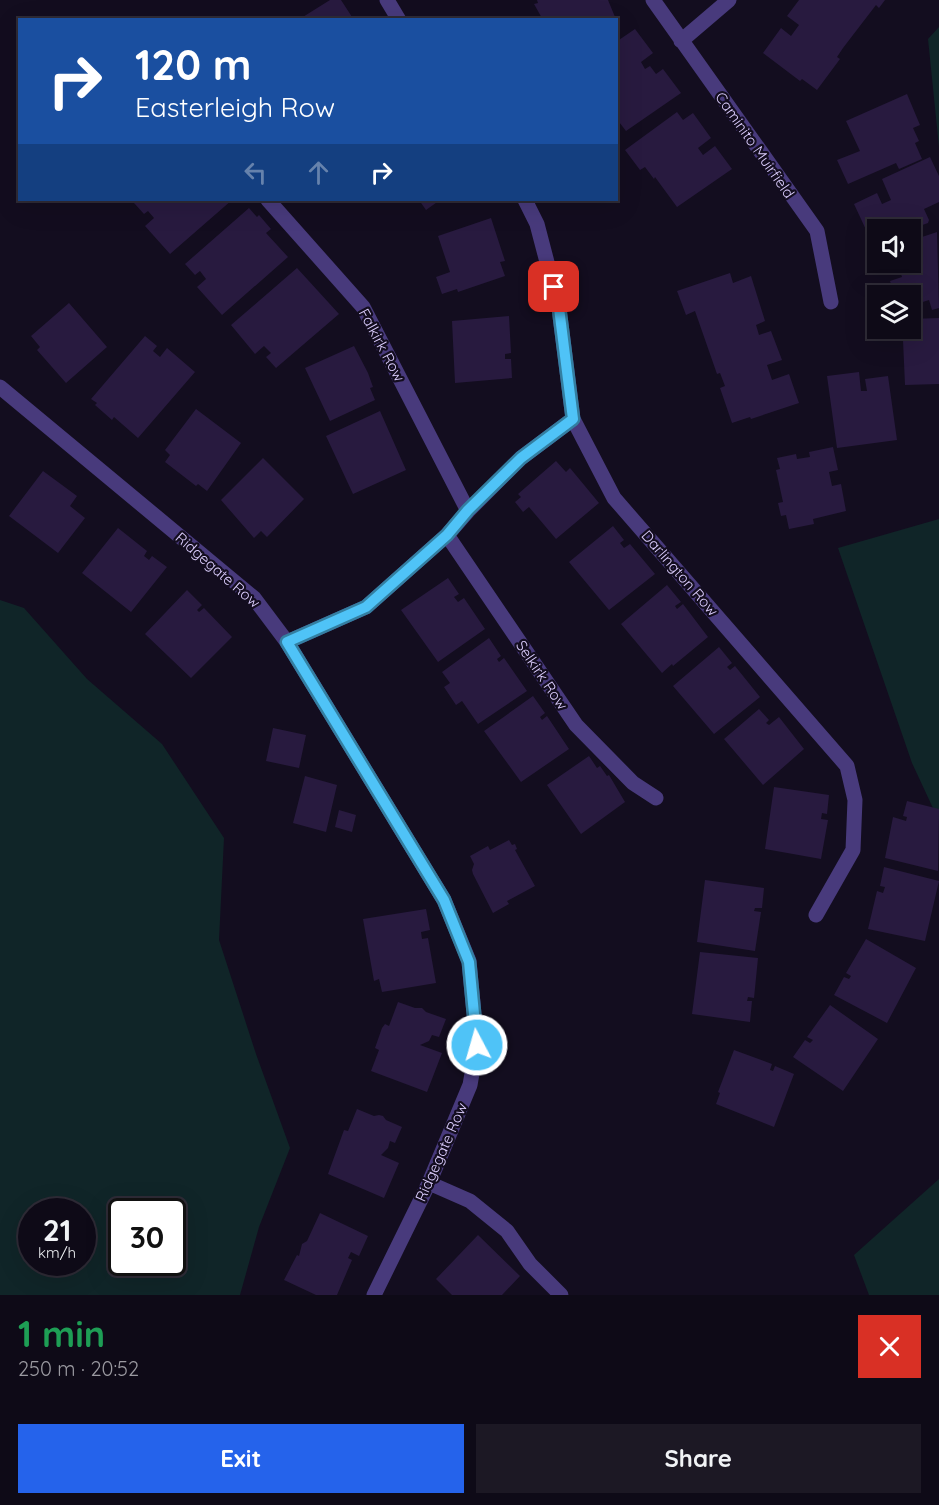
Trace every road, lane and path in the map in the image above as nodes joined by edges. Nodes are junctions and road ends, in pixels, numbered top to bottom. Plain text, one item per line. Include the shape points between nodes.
1 (387, 0) edge
2 (653, 0) edge
3 (729, 0) edge
4 (398, 18) edge
5 (681, 41) junction
6 (269, 201) edge
7 (526, 201) edge
8 (831, 302) dead end
9 (0, 387) edge
10 (573, 419) junction
11 (468, 510) junction
12 (447, 535) junction
13 (287, 642) junction
14 (656, 798) dead end
15 (816, 915) dead end
16 (429, 1184) junction
17 (374, 1295) edge
18 (561, 1295) edge

1 - 4 street
2 - 5 street, Caminito Muirfield
3 - 5 street
5 - 8 street, Caminito Muirfield via 817,231
6 - 11 street, Falkirk Row via 363,306
7 - 10 street, Darlington Row via 537,224 559,308
9 - 13 street, Ridgegate Row via 254,598
10 - 11 street via 521,458
10 - 15 street, Darlington Row via 614,498 848,766 855,800 853,850
11 - 12 street
12 - 13 street via 366,607
12 - 14 street, Selkirk Row via 576,725 633,783
13 - 16 street, Ridgegate Row via 444,900 469,962 477,1045 470,1085
16 - 17 street, Ridgegate Row
16 - 18 street via 471,1201 507,1232 530,1264

